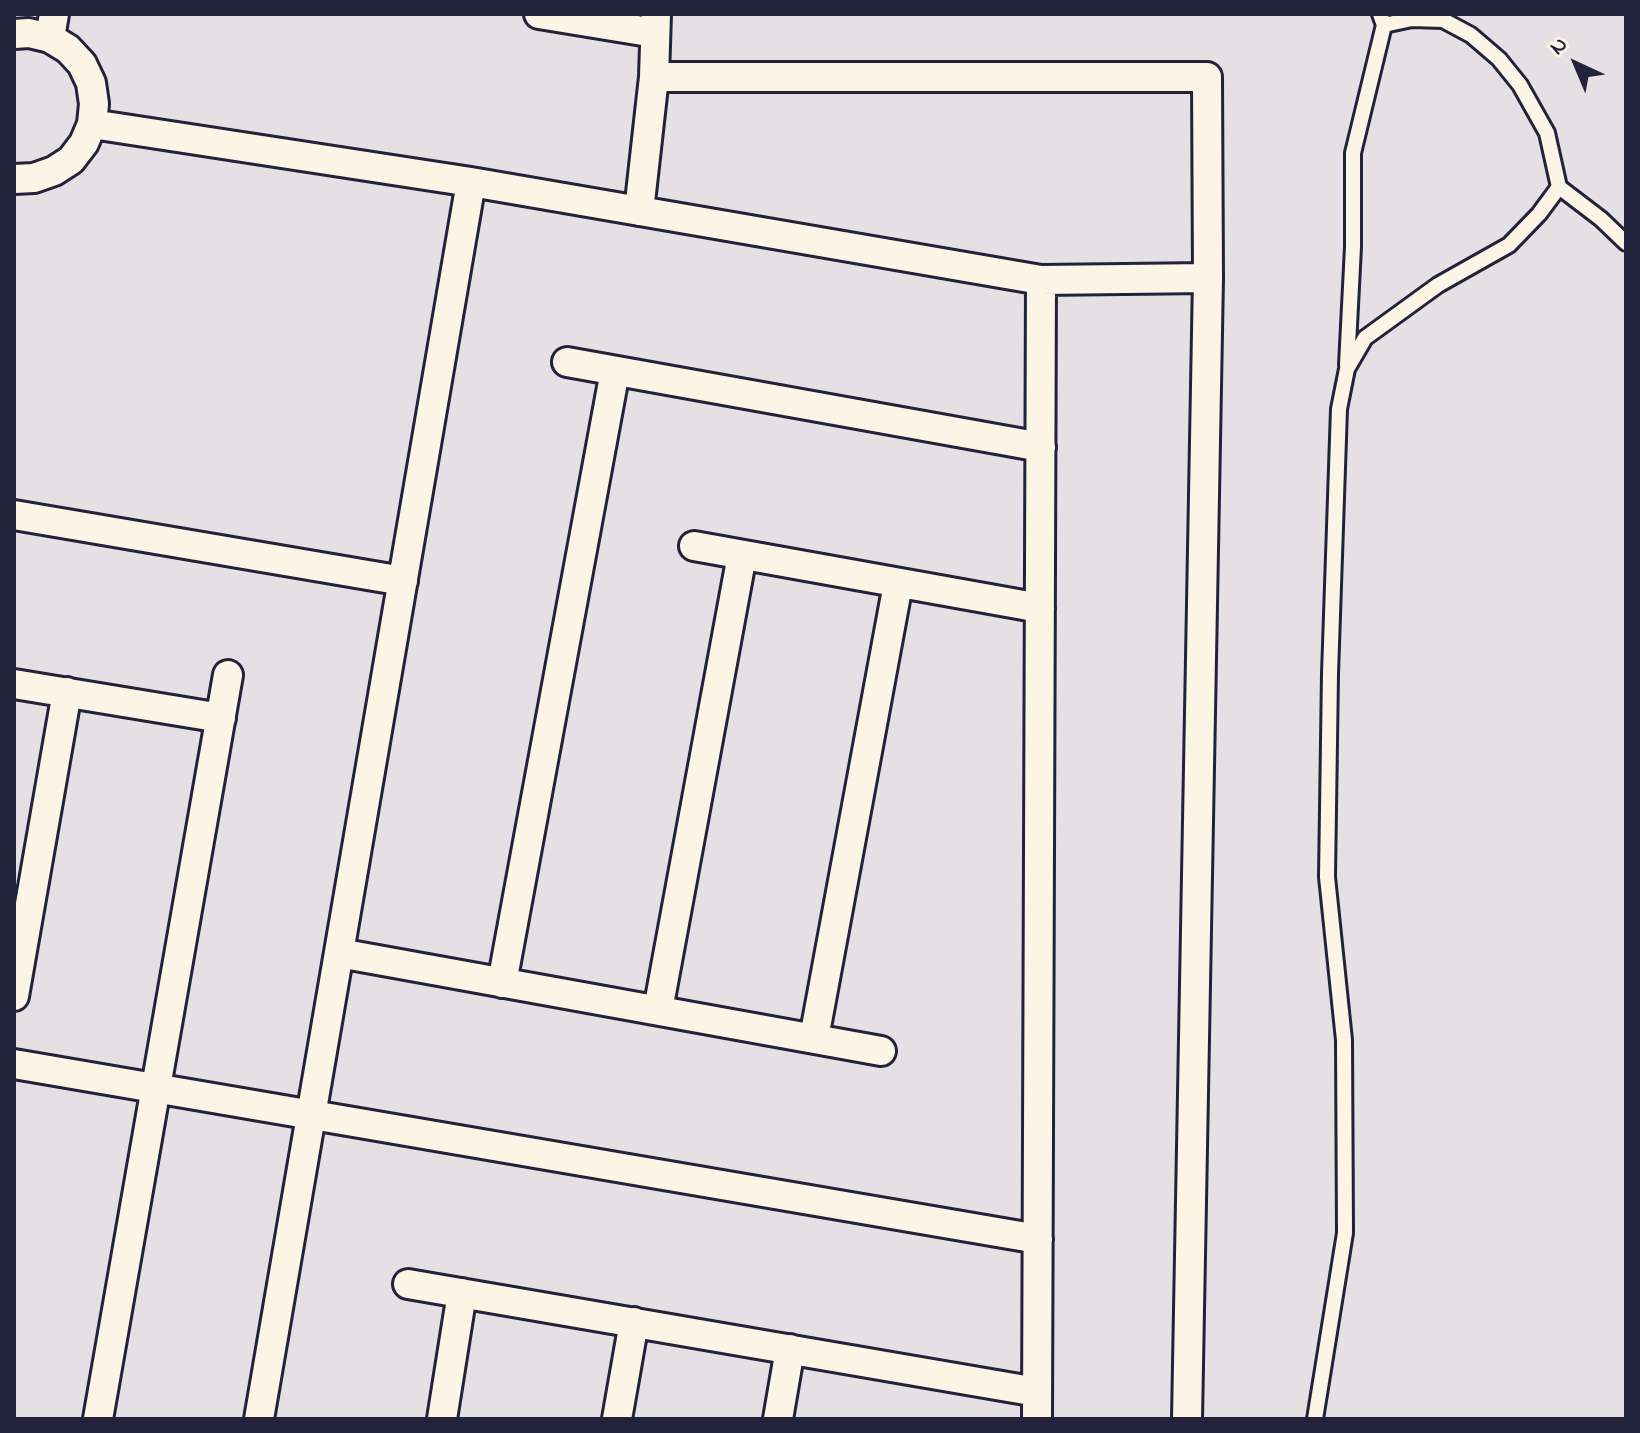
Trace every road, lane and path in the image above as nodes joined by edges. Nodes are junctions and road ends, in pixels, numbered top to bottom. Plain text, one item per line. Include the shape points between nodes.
1 (539, 14) edge
2 (1382, 20) edge
3 (656, 23) edge
4 (52, 26) edge
5 (14, 34) edge
6 (654, 77) junction
7 (92, 124) junction
8 (14, 179) edge
9 (471, 182) junction
10 (1559, 187) junction
11 (639, 211) junction
12 (1626, 243) edge
13 (1208, 278) junction
14 (1041, 280) junction
15 (567, 362) dead end
16 (1347, 369) junction
17 (615, 371) junction
18 (1041, 447) junction
19 (14, 515) edge
20 (694, 546) dead end
21 (742, 555) junction
22 (403, 581) junction
23 (898, 584) junction
24 (1040, 608) junction
25 (228, 675) dead end
26 (14, 684) edge
27 (67, 692) junction
28 (221, 718) junction
29 (339, 953) junction
30 (502, 983) junction
31 (14, 996) edge
32 (658, 1010) junction
33 (814, 1038) junction
34 (881, 1051) dead end
35 (14, 1064) edge
36 (156, 1089) junction
37 (311, 1115) junction
38 (1038, 1239) junction
39 (408, 1284) dead end
40 (462, 1293) junction
41 (634, 1322) junction
42 (790, 1349) junction
43 (1037, 1405) edge
44 (98, 1419) edge
45 (259, 1419) edge
46 (442, 1419) edge
47 (617, 1419) edge
48 (778, 1419) edge
49 (1187, 1419) edge
50 (1315, 1419) edge

1 - 3 street
2 - 10 lane via 1443,20 1499,59 1547,133
2 - 16 lane via 1353,153
3 - 6 street
4 - 5 street
4 - 7 street via 82,64 93,93
6 - 11 street
6 - 13 street via 1207,77
7 - 8 street via 71,160 34,178
7 - 9 street
9 - 11 street
9 - 22 street
10 - 12 lane
10 - 16 lane via 1509,245 1438,285 1365,338
11 - 14 street
13 - 14 street
13 - 49 street
14 - 18 street
15 - 17 street
16 - 50 lane via 1338,424 1327,877 1344,1040 1345,1233
17 - 18 street
17 - 30 street
18 - 24 street
19 - 22 street
20 - 21 street
21 - 23 street
21 - 32 street
22 - 29 street
23 - 24 street
23 - 33 street
24 - 38 street
25 - 28 street
26 - 27 street
27 - 28 street
27 - 31 street
28 - 36 street
29 - 30 street
29 - 37 street
30 - 32 street
32 - 33 street
33 - 34 street
35 - 36 street
36 - 37 street
36 - 44 street
37 - 38 street
37 - 45 street
38 - 43 street
39 - 40 street
40 - 41 street
40 - 46 street
41 - 42 street
41 - 47 street
42 - 43 street
42 - 48 street

